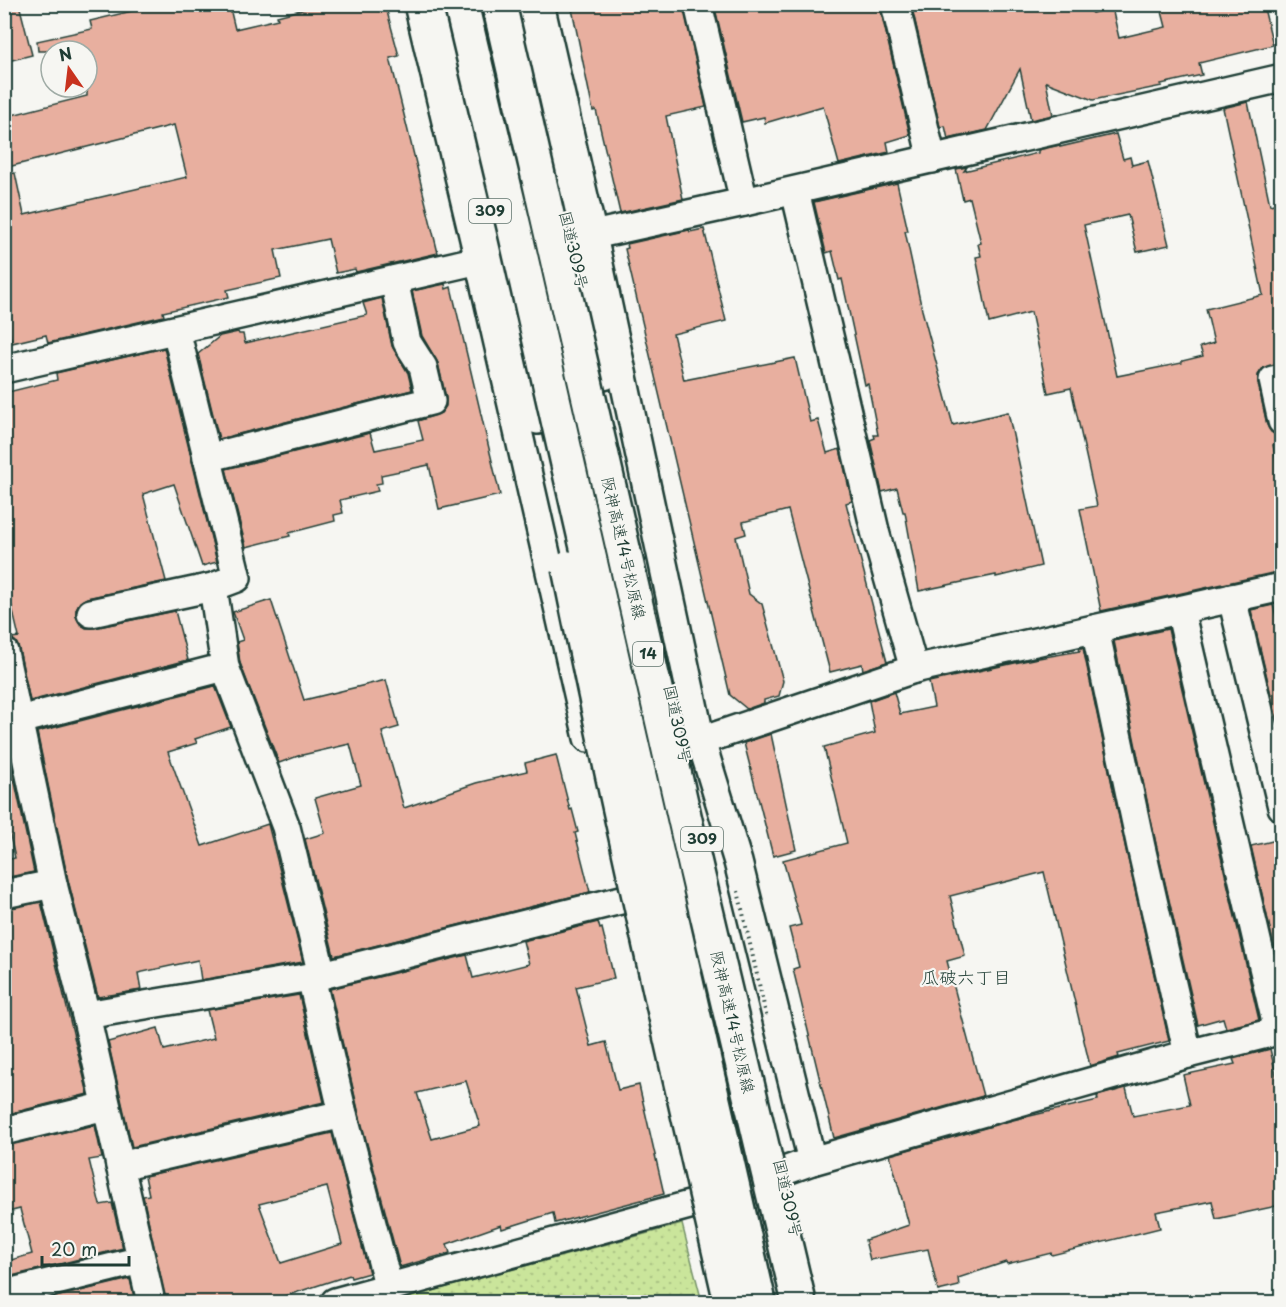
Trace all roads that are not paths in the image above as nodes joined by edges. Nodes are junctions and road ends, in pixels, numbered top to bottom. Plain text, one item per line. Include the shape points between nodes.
1 (418, 4) edge
2 (441, 4) edge
3 (461, 4) edge
4 (499, 4) edge
5 (516, 4) edge
6 (540, 4) edge
7 (698, 4) edge
8 (896, 8) dead end
9 (1281, 78) edge
10 (932, 159) junction
11 (795, 191) junction
12 (744, 202) junction
13 (583, 238) junction
14 (490, 257) junction
15 (394, 280) junction
16 (176, 330) junction
17 (4, 369) edge
18 (1281, 378) edge
19 (1281, 421) edge
20 (207, 458) junction
21 (213, 587) junction
22 (1281, 587) edge
23 (1232, 598) junction
24 (1180, 610) junction
25 (91, 613) dead end
26 (1095, 629) junction
27 (4, 652) edge
28 (225, 667) junction
29 (914, 669) junction
30 (19, 720) junction
31 (701, 741) junction
32 (1281, 807) edge
33 (52, 884) junction
34 (4, 894) edge
35 (625, 899) junction
36 (316, 976) junction
37 (86, 1015) junction
38 (1280, 1030) edge
39 (1188, 1054) junction
40 (106, 1106) junction
41 (343, 1114) junction
42 (4, 1131) edge
43 (812, 1161) junction
44 (120, 1166) junction
45 (693, 1204) junction
46 (141, 1260) junction
47 (389, 1288) junction
48 (4, 1294) edge
49 (151, 1302) edge
50 (335, 1302) edge
51 (731, 1302) edge
52 (759, 1302) edge
53 (799, 1302) edge
54 (813, 1302) edge

1 - 14 street
2 - 14 highway, 309
3 - 52 highway, 14, bridge
4 - 53 highway, 阪神高速14号松原線 / 14, bridge
5 - 13 highway, 国道309号 / 309
6 - 13 street
7 - 12 street
8 - 10 street
9 - 10 street
10 - 11 street
11 - 12 street
11 - 29 street via 876,535
12 - 13 street
13 - 14 street
13 - 31 street
13 - 54 highway, 国道309号 / 309 via 603,373 706,858
14 - 15 street
14 - 35 street
14 - 51 highway, 309, bridge via 538,417 611,774
15 - 16 street
15 - 20 street via 407,342 423,368 431,401
16 - 17 street
16 - 20 street
18 - 19 street via 1273,380
20 - 21 street via 237,578
21 - 25 street
21 - 28 street
22 - 23 street
23 - 24 street
23 - 32 street
24 - 26 street
24 - 38 street
26 - 29 street
26 - 39 street
27 - 30 street
28 - 30 street
28 - 36 street via 286,827
29 - 31 street
30 - 33 street
31 - 43 street via 738,861
33 - 34 street
33 - 37 street
35 - 36 street
35 - 45 street
36 - 37 street
36 - 41 street
37 - 40 street
38 - 39 street
39 - 43 street
40 - 42 street
40 - 44 street
41 - 44 street
41 - 47 street
43 - 45 street
44 - 46 street
45 - 47 street
46 - 48 street
46 - 49 street
47 - 50 street

